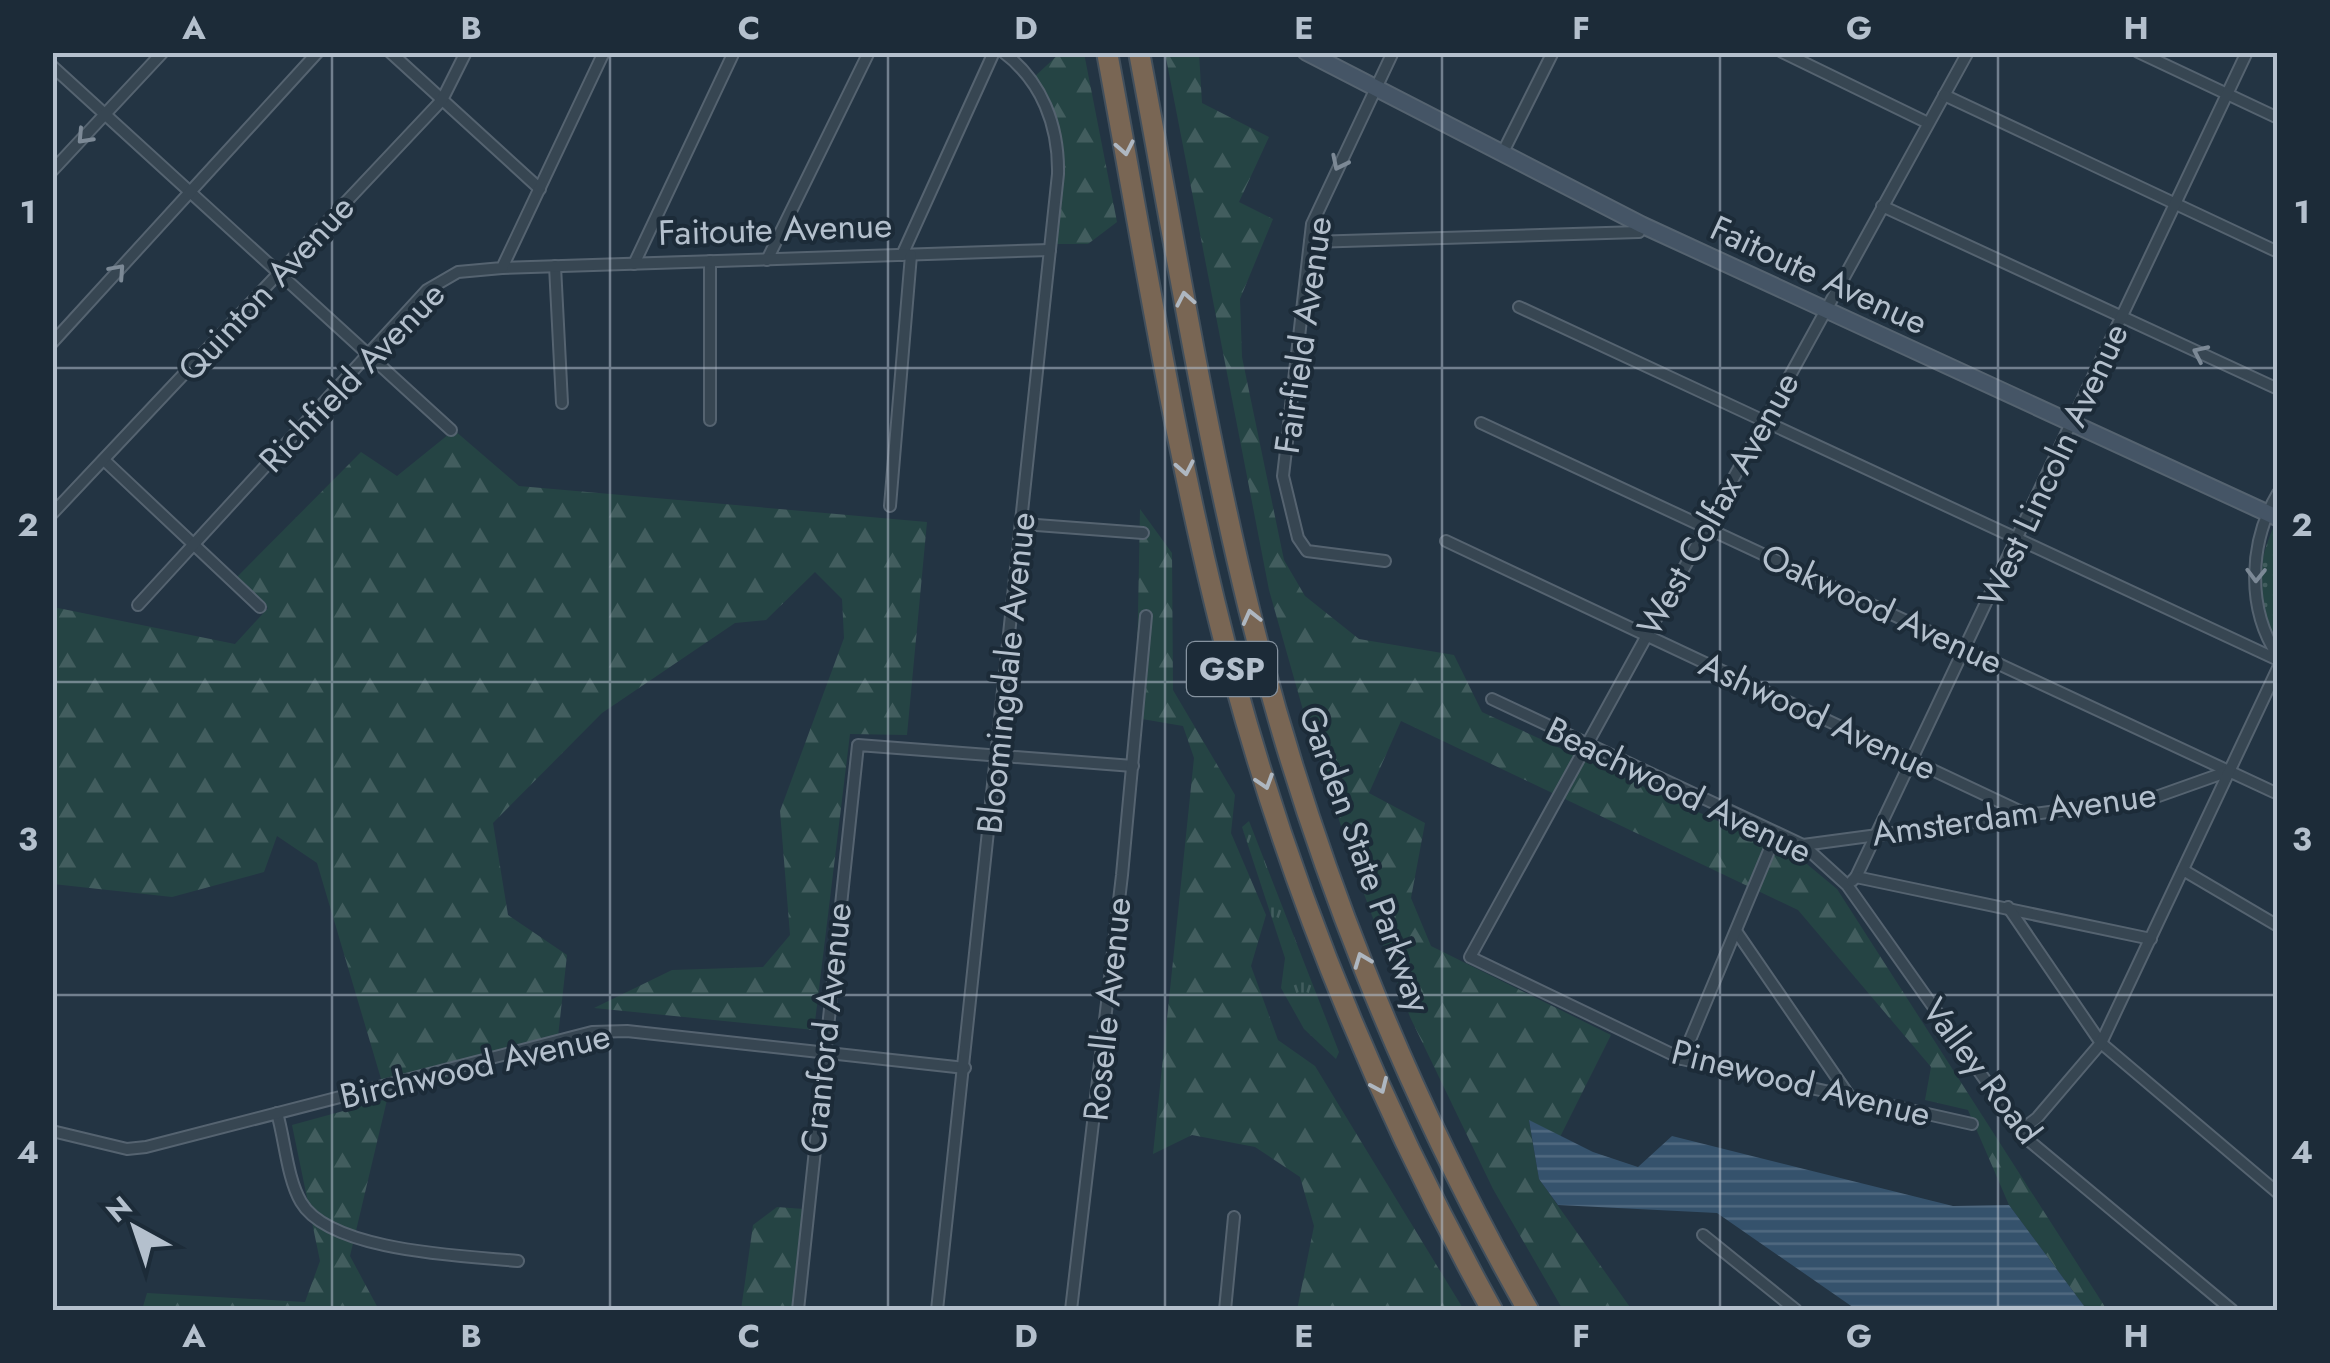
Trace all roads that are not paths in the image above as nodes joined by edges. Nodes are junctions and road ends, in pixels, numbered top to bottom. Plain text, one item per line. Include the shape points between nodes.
1 (163, 52) edge
2 (318, 52) edge
3 (390, 52) edge
4 (466, 52) edge
5 (604, 52) edge
6 (734, 52) edge
7 (869, 52) edge
8 (994, 52) edge
9 (1003, 52) edge
10 (1107, 52) edge
11 (1139, 52) edge
12 (1306, 52) edge
13 (1393, 52) edge
14 (1553, 52) edge
15 (1782, 52) edge
16 (1968, 52) edge
17 (2138, 52) edge
18 (2247, 52) edge
19 (52, 66) edge
20 (1376, 86) junction
21 (2227, 94) junction
22 (1944, 96) junction
23 (442, 100) junction
24 (105, 114) junction
25 (2278, 118) edge
26 (1928, 123) junction
27 (1503, 152) junction
28 (52, 171) edge
29 (540, 189) junction
30 (190, 193) junction
31 (2176, 205) junction
32 (1882, 206) junction
33 (1642, 225) junction
34 (1310, 242) junction
35 (1050, 250) junction
36 (2278, 252) edge
37 (906, 255) junction
38 (767, 260) junction
39 (710, 262) junction
40 (634, 264) junction
41 (555, 266) junction
42 (502, 268) junction
43 (279, 274) junction
44 (1519, 307) dead end
45 (1823, 311) junction
46 (2122, 318) junction
47 (52, 343) edge
48 (366, 355) junction
49 (2278, 389) edge
50 (562, 403) dead end
51 (710, 420) dead end
52 (1764, 420) junction
53 (1480, 423) dead end
54 (2072, 424) junction
55 (451, 430) dead end
56 (104, 460) junction
57 (2278, 493) edge
58 (890, 506) dead end
59 (52, 514) edge
60 (2272, 516) edge
61 (1024, 524) junction
62 (1706, 527) junction
63 (1143, 533) dead end
64 (2018, 538) junction
65 (1446, 541) dead end
66 (191, 547) junction
67 (1385, 561) dead end
68 (138, 606) dead end
69 (260, 607) dead end
70 (1146, 616) dead end
71 (1647, 636) junction
72 (1966, 648) junction
73 (2278, 658) edge
74 (2278, 668) edge
75 (1492, 699) dead end
76 (1587, 745) junction
77 (996, 755) junction
78 (1914, 759) junction
79 (1133, 766) junction
80 (2229, 771) junction
81 (2278, 794) edge
82 (2028, 815) junction
83 (1776, 834) junction
84 (1879, 834) junction
85 (1802, 845) junction
86 (2183, 870) junction
87 (1852, 881) junction
88 (2008, 906) junction
89 (2278, 926) edge
90 (1736, 931) junction
91 (2151, 940) junction
92 (1470, 958) joint
93 (2101, 1043) junction
94 (822, 1052) junction
95 (1682, 1060) junction
96 (964, 1068) junction
97 (1850, 1098) junction
98 (277, 1113) junction
99 (1972, 1124) dead end
100 (52, 1131) edge
101 (2020, 1131) junction
102 (2278, 1193) edge
103 (1234, 1217) dead end
104 (1703, 1235) dead end
105 (1490, 1239) junction
106 (518, 1261) dead end
107 (798, 1310) edge
108 (938, 1310) edge
109 (1071, 1310) edge
110 (1225, 1310) edge
111 (1492, 1310) edge
112 (1528, 1310) edge
113 (1541, 1310) edge
114 (1796, 1310) edge
115 (2232, 1310) edge

1 - 24 street
2 - 30 street
3 - 23 street
4 - 23 street, Quinton Avenue
5 - 29 street
6 - 40 street
7 - 38 street
8 - 37 street
9 - 35 street, Bloomingdale Avenue via 1038,90 1054,130 1058,174
10 -> 111 highway, Garden State Parkway / GSP via 1193,507 1256,752 1368,1058
105 -> 11 highway, Garden State Parkway / GSP via 1372,986 1274,703 1216,464
12 - 20 street, Faitoute Avenue
13 - 20 street, Fairfield Avenue
14 - 27 street
15 - 26 street
16 - 22 street, West Colfax Avenue
17 - 21 street
18 - 21 street, West Lincoln Avenue
19 - 24 street
20 - 27 street, Faitoute Avenue
20 -> 34 street, Fairfield Avenue via 1320,204
21 - 25 street
21 - 31 street, West Lincoln Avenue
22 - 26 street, West Colfax Avenue
22 - 31 street
23 - 29 street
23 - 43 street, Quinton Avenue
24 -> 28 street
24 - 30 street
26 - 32 street, West Colfax Avenue
27 - 33 street, Faitoute Avenue
29 - 42 street
30 - 43 street
47 -> 30 street
31 - 36 street
31 - 46 street, West Lincoln Avenue
32 - 45 street, West Colfax Avenue
32 - 46 street
33 - 34 street via 1639,232
33 - 45 street, Faitoute Avenue
34 - 67 street, Fairfield Avenue via 1286,494 1307,550
35 - 37 street, Faitoute Avenue
35 - 61 street, Bloomingdale Avenue
37 - 38 street, Faitoute Avenue
37 - 58 street
38 - 39 street, Faitoute Avenue
39 - 40 street, Faitoute Avenue
39 - 51 street
40 - 41 street, Faitoute Avenue
41 - 42 street, Faitoute Avenue
41 - 50 street
42 - 48 street, Richfield Avenue via 466,270 434,284
43 - 48 street
43 - 56 street, Quinton Avenue
44 - 52 street
45 - 52 street, West Colfax Avenue
45 - 54 street, Faitoute Avenue
49 -> 46 street
46 - 54 street, West Lincoln Avenue
48 - 55 street
48 - 66 street, Richfield Avenue
52 - 62 street, West Colfax Avenue
52 - 64 street
53 - 62 street, Oakwood Avenue
54 - 60 street, Faitoute Avenue
54 - 64 street, West Lincoln Avenue
56 - 59 street, Quinton Avenue
56 - 66 street
57 - 60 street
60 -> 73 street via 2258,545 2255,579 2264,629
61 - 63 street
61 - 77 street, Bloomingdale Avenue
62 - 71 street, West Colfax Avenue
62 - 72 street, Oakwood Avenue
64 - 72 street, West Lincoln Avenue
64 - 73 street
65 - 71 street, Ashwood Avenue
66 - 68 street, Richfield Avenue
66 - 69 street
70 - 79 street, Roselle Avenue
71 - 76 street, West Colfax Avenue
71 - 78 street, Ashwood Avenue
72 - 78 street, West Lincoln Avenue
72 - 80 street, Oakwood Avenue
74 - 80 street
75 - 76 street, Beachwood Avenue
76 - 83 street, Beachwood Avenue
76 - 92 street, West Colfax Avenue
77 - 79 street
77 - 94 street, Cranford Avenue via 858,745
77 - 96 street, Bloomingdale Avenue
78 - 82 street, Ashwood Avenue
78 - 84 street, West Lincoln Avenue
79 - 109 street, Roselle Avenue
80 - 81 street
80 - 82 street, Amsterdam Avenue via 2154,798
80 - 86 street
82 - 84 street, Amsterdam Avenue
83 - 85 street, Beachwood Avenue
83 - 90 street
84 - 85 street, Amsterdam Avenue
84 - 87 street, West Lincoln Avenue
85 - 87 street, Beachwood Avenue
86 - 89 street
86 - 91 street
87 - 88 street, Beachwood Avenue
87 - 101 street, Valley Road
88 - 91 street, Beachwood Avenue
88 - 93 street
90 - 95 street
90 - 97 street
91 - 93 street
92 - 95 street, Pinewood Avenue
93 - 101 street
93 - 102 street
94 - 96 street, Birchwood Avenue
94 - 98 street, Birchwood Avenue via 592,1032
94 - 107 street, Cranford Avenue
95 - 97 street, Pinewood Avenue
96 - 108 street, Bloomingdale Avenue
97 - 99 street, Pinewood Avenue
98 - 100 street, Birchwood Avenue via 127,1149
98 - 106 street via 298,1197 313,1214 377,1245
101 - 115 street, Valley Road
103 - 110 street
104 - 114 street
105 - 112 highway, Garden State Parkway / GSP
105 - 113 highway

